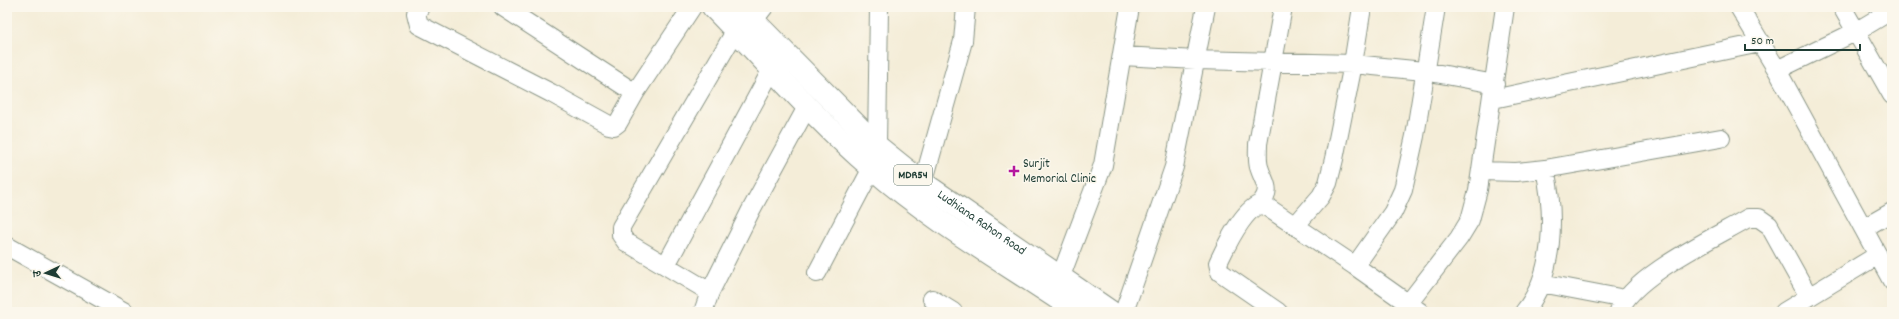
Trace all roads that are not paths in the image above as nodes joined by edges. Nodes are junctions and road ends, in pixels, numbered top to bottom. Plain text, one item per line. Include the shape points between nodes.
1 (420, 7) edge
2 (503, 7) edge
3 (692, 7) edge
4 (713, 7) edge
5 (879, 7) edge
6 (966, 7) edge
7 (1130, 7) edge
8 (1206, 7) edge
9 (1283, 7) edge
10 (1362, 7) edge
11 (1436, 7) edge
12 (1505, 7) edge
13 (1739, 7) edge
14 (1842, 7) edge
15 (1892, 10) edge
16 (748, 16) edge
17 (1857, 31) junction
18 (1760, 43) junction
19 (1122, 56) junction
20 (1196, 60) junction
21 (1272, 63) junction
22 (1353, 64) junction
23 (772, 69) junction
24 (1778, 70) junction
25 (1424, 71) junction
26 (1494, 91) junction
27 (635, 93) junction
28 (1892, 95) edge
29 (807, 107) junction
30 (1721, 138) dead end
31 (878, 146) junction
32 (872, 168) junction
33 (1545, 169) junction
34 (1481, 171) junction
35 (923, 183) junction
36 (918, 204) junction
37 (1260, 204) junction
38 (1892, 212) edge
39 (1295, 226) junction
40 (1864, 228) junction
41 (7, 246) edge
42 (1878, 255) junction
43 (666, 265) junction
44 (1355, 266) junction
45 (817, 273) dead end
46 (1892, 281) edge
47 (1541, 283) junction
48 (1057, 286) junction
49 (710, 292) junction
50 (1809, 297) junction
51 (932, 299) dead end
52 (1622, 305) edge
53 (1414, 308) edge
54 (126, 312) edge
55 (703, 312) edge
56 (953, 312) edge
57 (1078, 312) edge
58 (1111, 312) edge
59 (1124, 312) edge
60 (1278, 312) edge
61 (1524, 312) edge
62 (1784, 312) edge

1 - 27 street via 416,14 419,25 609,125 614,126 618,123
2 - 27 street
3 - 27 street
4 - 16 main road, Ludhiana Rahon Road / MDR54
5 - 31 street
6 - 35 street via 963,41
7 - 19 street
8 - 20 street
9 - 21 street
10 - 22 street
11 - 25 street
12 - 26 street
13 - 18 street
14 - 17 street
15 - 17 street
16 - 23 main road, Ludhiana Rahon Road / MDR54
16 - 31 main road, Ludhiana Rahon Road / MDR54
16 - 43 street via 621,227 621,235 626,242
17 - 24 street
17 - 28 street
18 - 24 street
18 - 26 street
19 - 20 street
19 - 48 street via 1103,165
20 - 21 street
20 - 59 street via 1174,167
21 - 22 street
21 - 37 street via 1258,144 1259,167 1267,188 1266,196
22 - 25 street
22 - 39 street via 1328,183 1321,196
23 - 29 main road, Ludhiana Rahon Road / MDR54
23 - 43 street
24 - 40 street
25 - 26 street
25 - 44 street via 1415,136 1403,190 1393,212
26 - 34 street
29 - 32 main road, Ludhiana Rahon Road / MDR54
29 - 49 street
30 - 33 street
31 - 35 main road, Ludhiana Rahon Road / MDR54
32 - 36 main road, Ludhiana Rahon Road / MDR54
32 - 45 street
33 - 34 street via 1516,172
33 - 47 street via 1551,222
34 - 53 street via 1470,220
35 - 36 street
35 - 48 main road, Ludhiana Rahon Road / MDR54
36 - 48 main road, Ludhiana Rahon Road / MDR54
37 - 39 street
37 - 60 street via 1252,207 1244,218 1218,263 1220,272
38 - 40 street
39 - 44 street
40 - 42 street
41 - 54 street
42 - 46 street
42 - 50 street
43 - 49 street
44 - 53 street
47 - 52 street
47 - 61 street
48 - 57 main road, Ludhiana Rahon Road / MDR54
48 - 58 main road, Ludhiana Rahon Road / MDR54
49 - 55 street
50 - 52 street via 1769,225 1760,218 1748,218 1651,274
50 - 62 street
51 - 56 street

